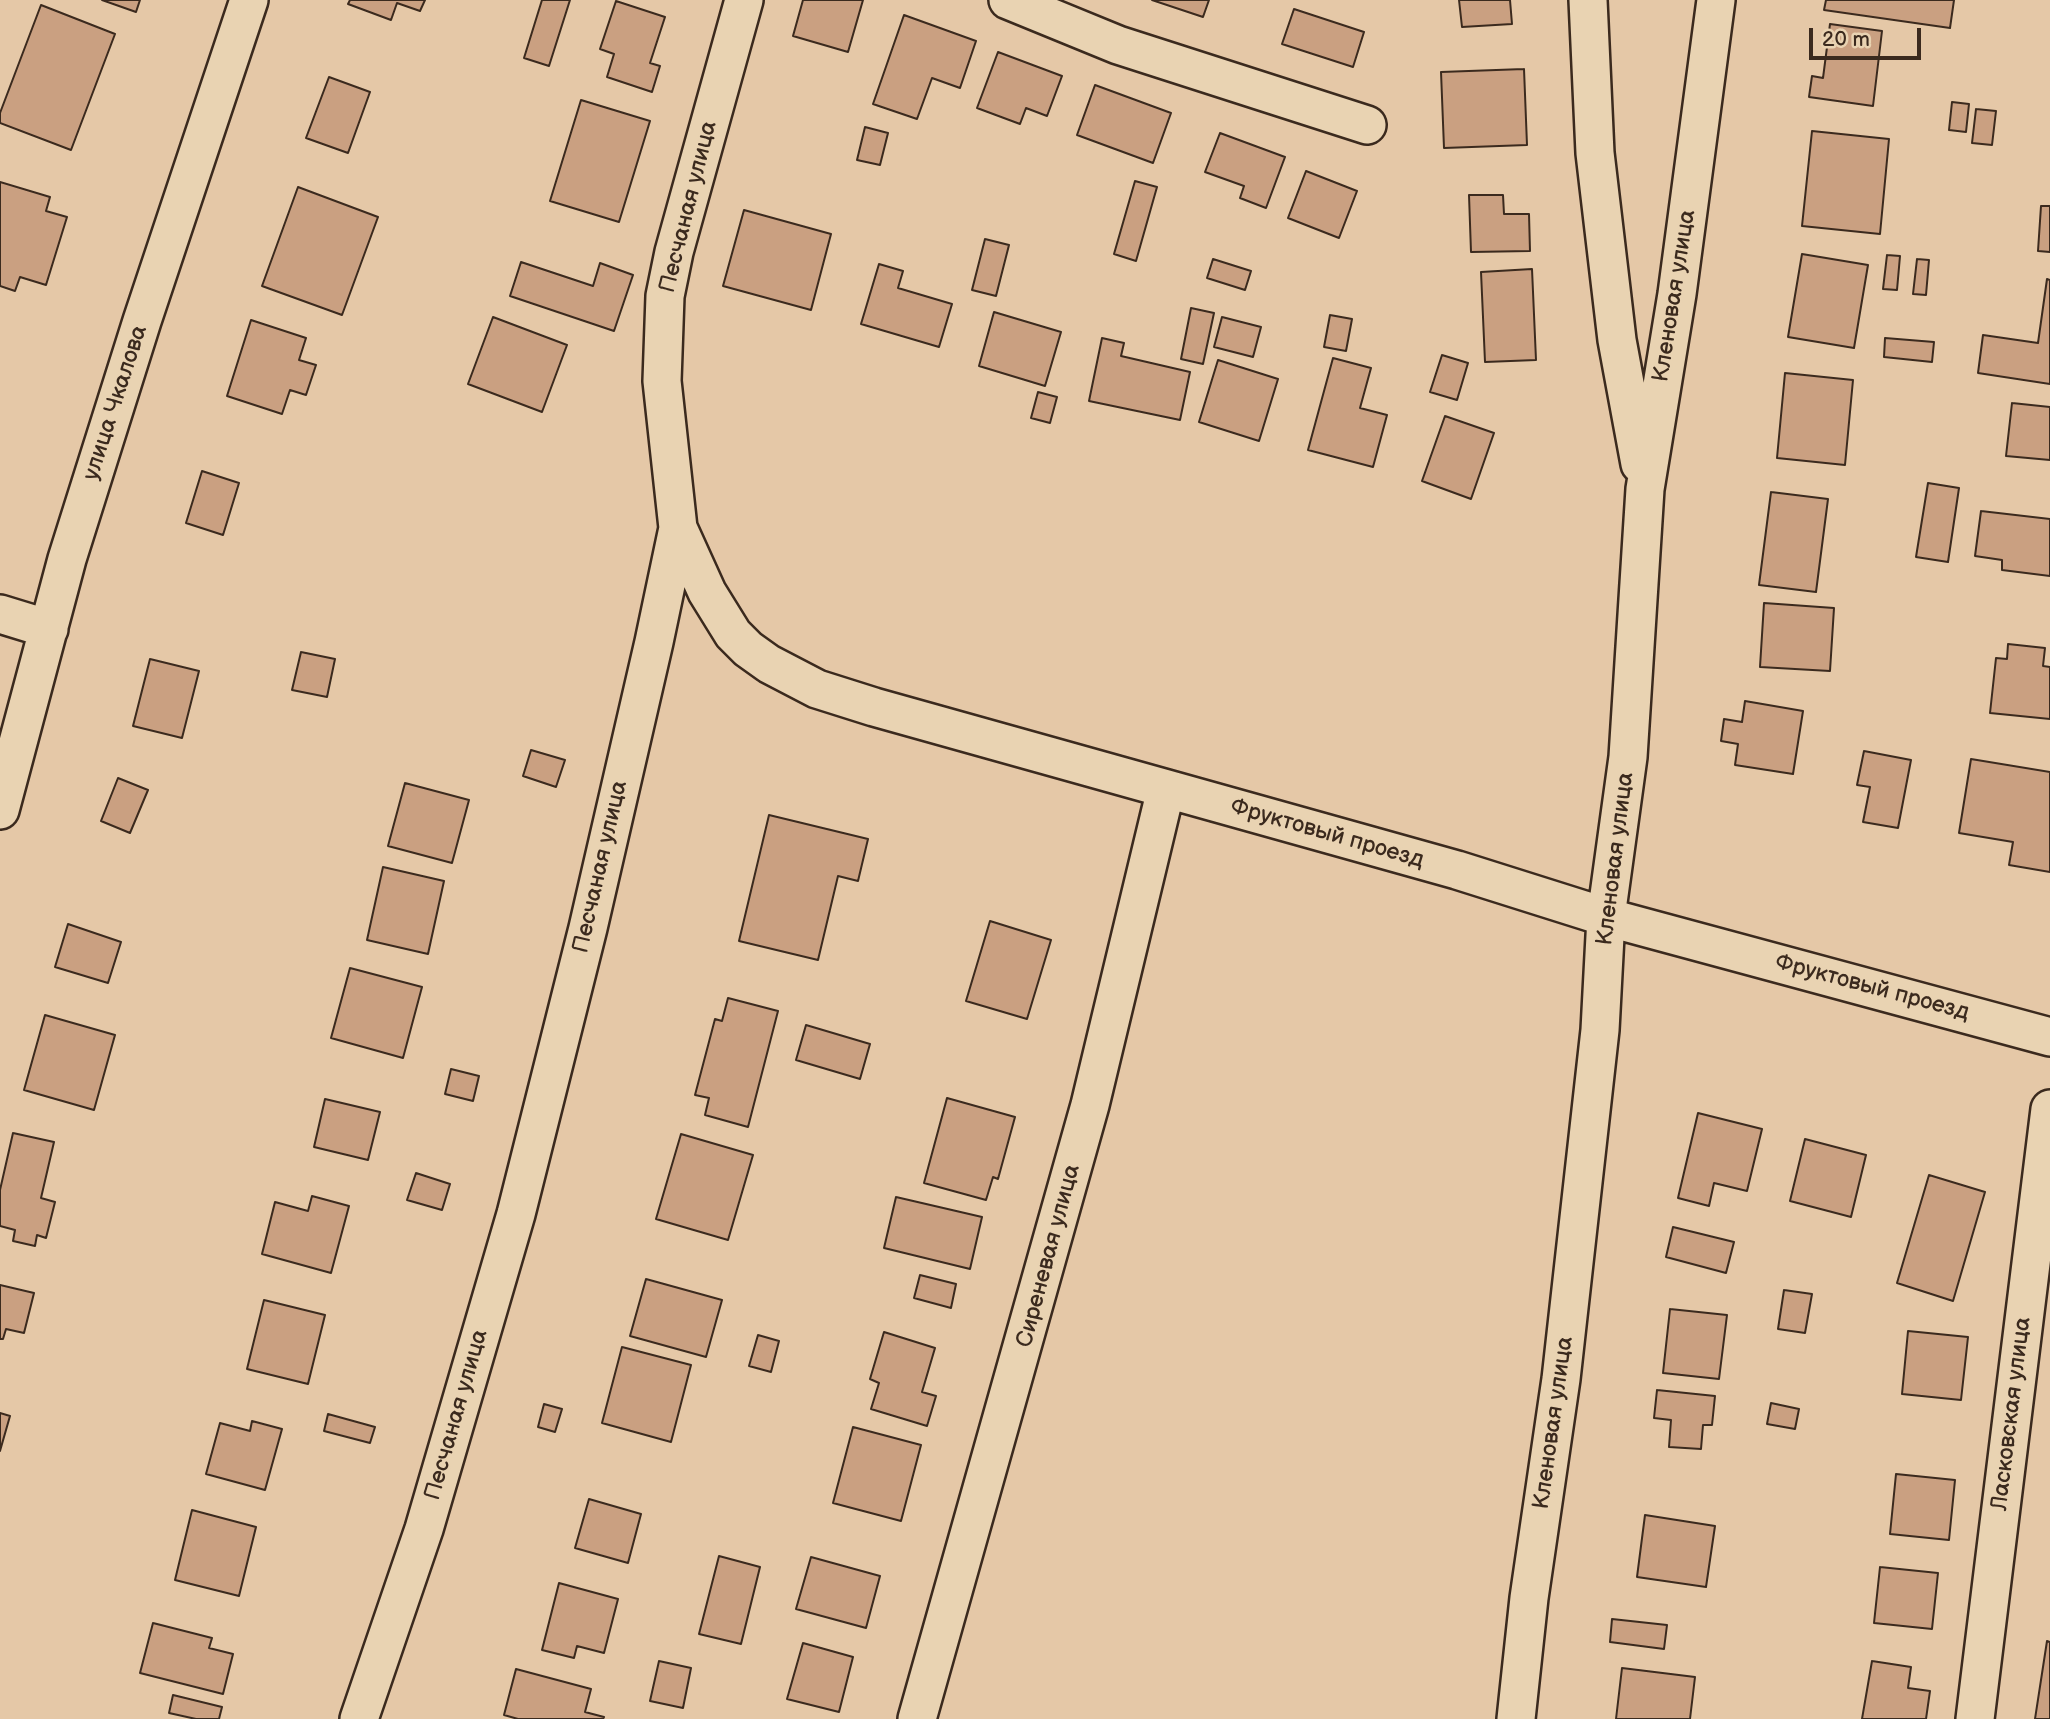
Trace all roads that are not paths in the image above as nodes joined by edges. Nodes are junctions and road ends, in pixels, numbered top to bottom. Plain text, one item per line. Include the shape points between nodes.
1 (249, 0) edge
2 (744, 0) edge
3 (1009, 0) edge
4 (1588, 0) edge
5 (1716, 0) edge
6 (1367, 125) dead end
7 (1645, 489) junction
8 (678, 528) junction
9 (0, 614) edge
10 (48, 629) junction
11 (1166, 789) junction
12 (0, 810) edge
13 (1606, 917) junction
14 (2050, 1037) edge
15 (2050, 1109) edge
16 (359, 1719) edge
17 (917, 1719) edge
18 (1516, 1719) edge
19 (1975, 1719) edge

1 - 10 street, улица Чкалова via 138,334
2 - 8 street, Песчаная улица via 665,296 662,381
3 - 6 street via 1118,45
4 - 7 street via 1595,153 1617,340
5 - 7 street, Кленовая улица via 1677,294
7 - 13 street, Кленовая улица via 1628,757
8 - 11 street, Фруктовый проезд via 728,626 748,649 793,679 874,707
8 - 16 street, Песчаная улица via 588,928 516,1214 424,1529
9 - 10 street
10 - 12 street, улица Чкалова
11 - 13 street, Фруктовый проезд via 1457,870
11 - 17 street, Сиреневая улица via 1090,1105
13 - 14 street, Фруктовый проезд
13 - 18 street, Кленовая улица via 1600,1030 1561,1379
15 - 19 street, Ласковская улица

